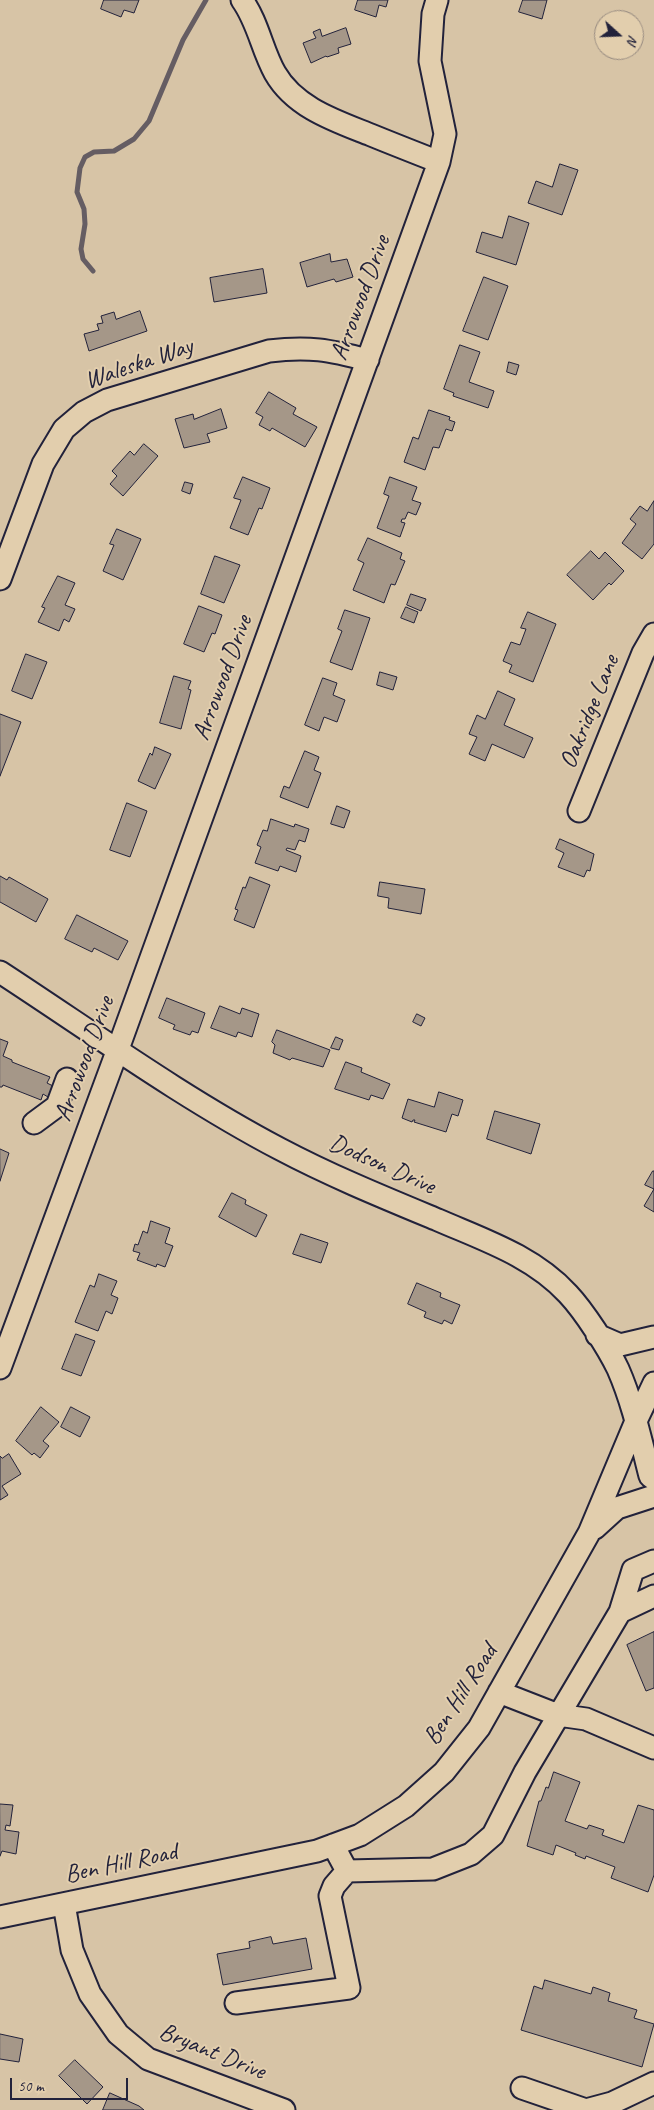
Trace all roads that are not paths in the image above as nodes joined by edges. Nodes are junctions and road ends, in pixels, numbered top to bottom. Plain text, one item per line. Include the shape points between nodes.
1 (242, 0) edge
2 (437, 0) edge
3 (439, 162) junction
4 (368, 360) junction
5 (0, 579) edge
6 (654, 634) edge
7 (579, 811) dead end
8 (3, 980) edge
9 (118, 1049) junction
10 (84, 1085) junction
11 (34, 1122) dead end
12 (597, 1335) junction
13 (654, 1337) edge
14 (0, 1368) edge
15 (654, 1383) edge
16 (636, 1421) junction
17 (654, 1479) edge
18 (654, 1496) edge
19 (589, 1533) junction
20 (654, 1562) edge
21 (654, 1596) edge
22 (620, 1612) junction
23 (499, 1692) junction
24 (558, 1715) junction
25 (654, 1748) edge
26 (333, 1845) junction
27 (346, 1872) junction
28 (64, 1904) junction
29 (0, 1917) edge
30 (236, 2003) dead end
31 (654, 2083) edge
32 (522, 2088) dead end
33 (610, 2106) edge
34 (284, 2110) edge

1 - 3 street via 250,10 276,74 304,104
2 - 3 street, Arrowood Drive via 430,61 445,134
3 - 4 street, Arrowood Drive
4 - 5 street, Waleska Way via 323,349 269,351 107,400 84,412 64,429 43,464
4 - 9 street, Arrowood Drive
6 - 7 street, Oakridge Lane via 643,653
8 - 9 street, Dodson Drive
9 - 10 street, Arrowood Drive
9 - 12 street, Dodson Drive via 205,1106 280,1149 346,1181 509,1250 540,1269 568,1294
10 - 11 street
10 - 14 street, Arrowood Drive
12 - 13 street via 620,1346
12 - 16 street, Dodson Drive via 617,1368
15 - 16 street, Ben Hill Road
16 - 17 street, Dodson Drive via 650,1476
16 - 19 street, Ben Hill Road
18 - 19 street via 617,1508
19 - 23 street, Ben Hill Road
20 - 22 street via 633,1570
21 - 22 street
22 - 24 street
23 - 24 street
23 - 26 street, Ben Hill Road via 479,1728 444,1772 406,1806 360,1835
24 - 25 street via 586,1719
24 - 27 street via 493,1835 471,1854 433,1869
26 - 27 street
26 - 28 street, Ben Hill Road
27 - 30 street via 330,1896 349,1988
28 - 29 street, Ben Hill Road
28 - 34 street, Bryant Drive via 72,1950 90,1994 118,2034 148,2058
31 - 33 street
32 - 33 street via 586,2110

